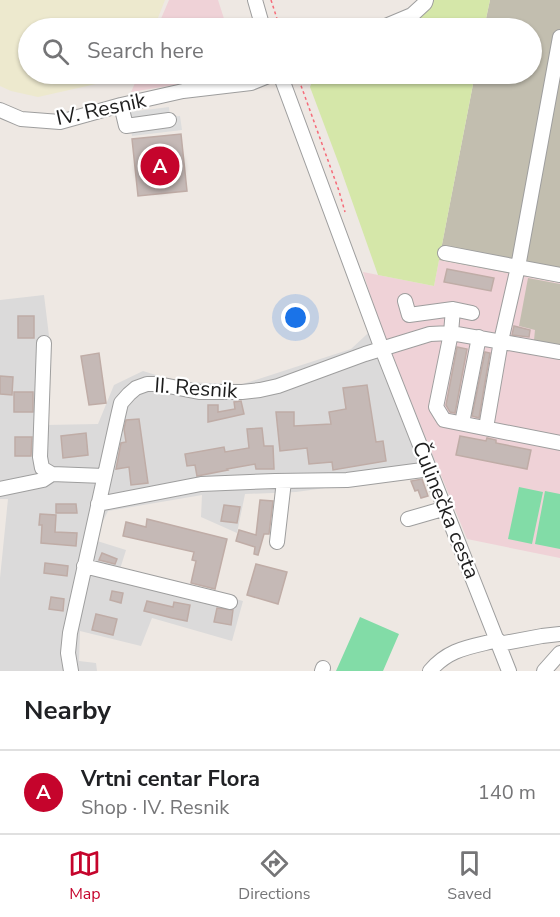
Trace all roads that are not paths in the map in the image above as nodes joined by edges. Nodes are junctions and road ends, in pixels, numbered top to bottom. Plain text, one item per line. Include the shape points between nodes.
1 (255, 0) edge
2 (426, 0) edge
3 (260, 18) edge
4 (405, 18) edge
5 (560, 36) edge
6 (242, 84) edge
7 (284, 84) edge
8 (121, 105) junction
9 (0, 110) edge
10 (169, 120) dead end
11 (445, 253) dead end
12 (518, 267) junction
13 (560, 275) edge
14 (405, 301) dead end
15 (453, 309) junction
16 (472, 313) dead end
17 (451, 333) junction
18 (479, 337) junction
19 (501, 341) junction
20 (44, 343) dead end
21 (382, 349) junction
22 (560, 352) edge
23 (462, 423) junction
24 (486, 428) junction
25 (560, 443) edge
26 (430, 469) junction
27 (52, 474) junction
28 (104, 476) junction
29 (284, 481) junction
30 (0, 489) edge
31 (98, 504) junction
32 (446, 508) junction
33 (408, 519) dead end
34 (277, 542) dead end
35 (84, 566) junction
36 (230, 602) dead end
37 (560, 634) edge
38 (498, 642) junction
39 (560, 654) edge
40 (71, 671) edge
41 (430, 671) edge
42 (509, 671) edge
43 (544, 671) edge

1 - 3 street
2 - 4 street
5 - 12 street
6 - 8 street, IV. Resnik via 183,91
7 - 21 street, Čulinečka cesta
8 - 9 street, IV. Resnik via 60,122 21,119
8 - 10 street via 126,126
11 - 12 street
12 - 13 street
12 - 19 street
14 - 15 street via 409,315
15 - 16 street
15 - 17 street
17 - 18 street
17 - 21 street via 430,334
17 - 23 street via 436,407 444,420
18 - 19 street
18 - 23 street
19 - 22 street
19 - 24 street
20 - 27 street via 40,457 42,468
21 - 26 street, Čulinečka cesta
21 - 28 street, II. Resnik via 286,383 242,393 199,392 158,384 136,388 121,403
23 - 24 street
24 - 25 street
26 - 29 street via 346,480
26 - 32 street, Čulinečka cesta
27 - 28 street
27 - 30 street via 43,480
28 - 31 street, II. Resnik
29 - 31 street via 201,484
29 - 34 street
31 - 35 street, II. Resnik
32 - 33 street
32 - 38 street, Čulinečka cesta
35 - 36 street
35 - 40 street, II. Resnik via 70,633
37 - 38 street
38 - 41 street via 453,652
38 - 42 street, Čulinečka cesta
39 - 43 street

